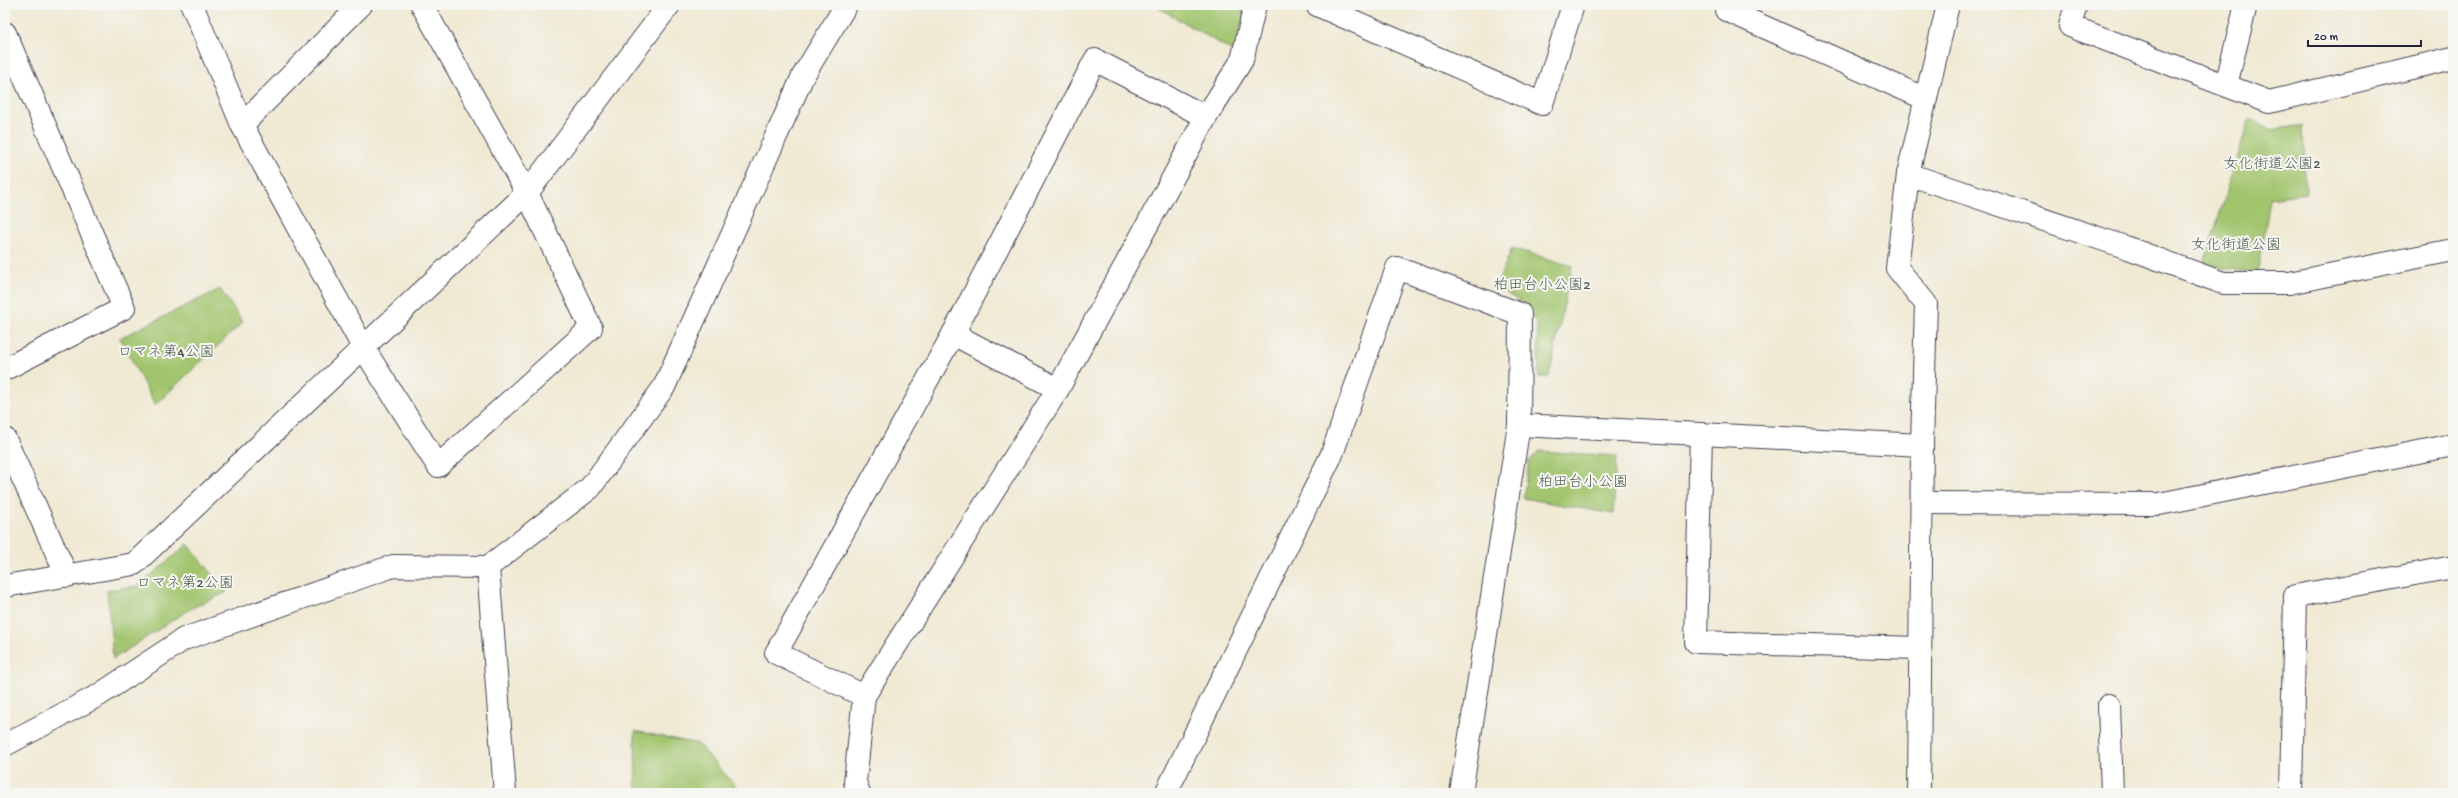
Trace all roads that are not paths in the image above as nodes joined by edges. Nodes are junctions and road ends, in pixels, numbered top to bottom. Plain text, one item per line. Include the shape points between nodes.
1 (192, 5) edge
2 (361, 5) edge
3 (422, 5) edge
4 (669, 5) edge
5 (846, 5) edge
6 (1255, 5) edge
7 (1317, 5) edge
8 (1573, 5) edge
9 (1948, 5) edge
10 (2076, 5) edge
11 (2246, 5) edge
12 (1726, 10) dead end
13 (5, 33) edge
14 (2453, 58) edge
15 (2226, 85) junction
16 (1926, 99) junction
17 (1206, 117) junction
18 (242, 125) junction
19 (1908, 174) junction
20 (527, 193) junction
21 (2453, 250) edge
22 (953, 334) junction
23 (364, 349) junction
24 (5, 370) edge
25 (1058, 389) junction
26 (1519, 426) junction
27 (1701, 434) junction
28 (5, 439) edge
29 (2453, 445) edge
30 (1922, 446) junction
31 (1922, 503) junction
32 (488, 567) junction
33 (2453, 567) edge
34 (67, 576) junction
35 (5, 586) edge
36 (1920, 648) junction
37 (864, 696) junction
38 (2109, 705) dead end
39 (5, 745) edge
40 (505, 793) edge
41 (859, 793) edge
42 (1166, 793) edge
43 (1460, 793) edge
44 (1919, 793) edge
45 (2112, 793) edge
46 (2291, 793) edge

1 - 18 street
2 - 18 street
3 - 20 street
4 - 20 street
5 - 32 street via 803,76 664,387 590,488
6 - 17 street via 1242,60
7 - 8 street via 1542,104
9 - 16 street
10 - 15 street via 2070,26
11 - 15 street
12 - 16 street
13 - 24 street via 124,308
14 - 15 street via 2269,102
16 - 19 street
17 - 22 street via 1095,60
17 - 25 street
18 - 23 street
19 - 21 street via 2128,248 2223,283 2289,283
19 - 30 street via 1898,268 1926,304
20 - 23 street
20 - 23 street via 591,328 438,466
22 - 25 street
22 - 37 street via 776,653
23 - 34 street via 134,564
25 - 37 street
26 - 27 street
26 - 42 street via 1520,314 1397,268 1332,454
26 - 43 street
27 - 30 street
27 - 36 street via 1696,642
28 - 34 street
29 - 31 street via 2159,504
30 - 31 street
31 - 36 street
32 - 39 street via 392,566 184,639 100,695
32 - 40 street
33 - 46 street via 2295,596
34 - 35 street
36 - 44 street
37 - 41 street via 855,782
38 - 45 street

